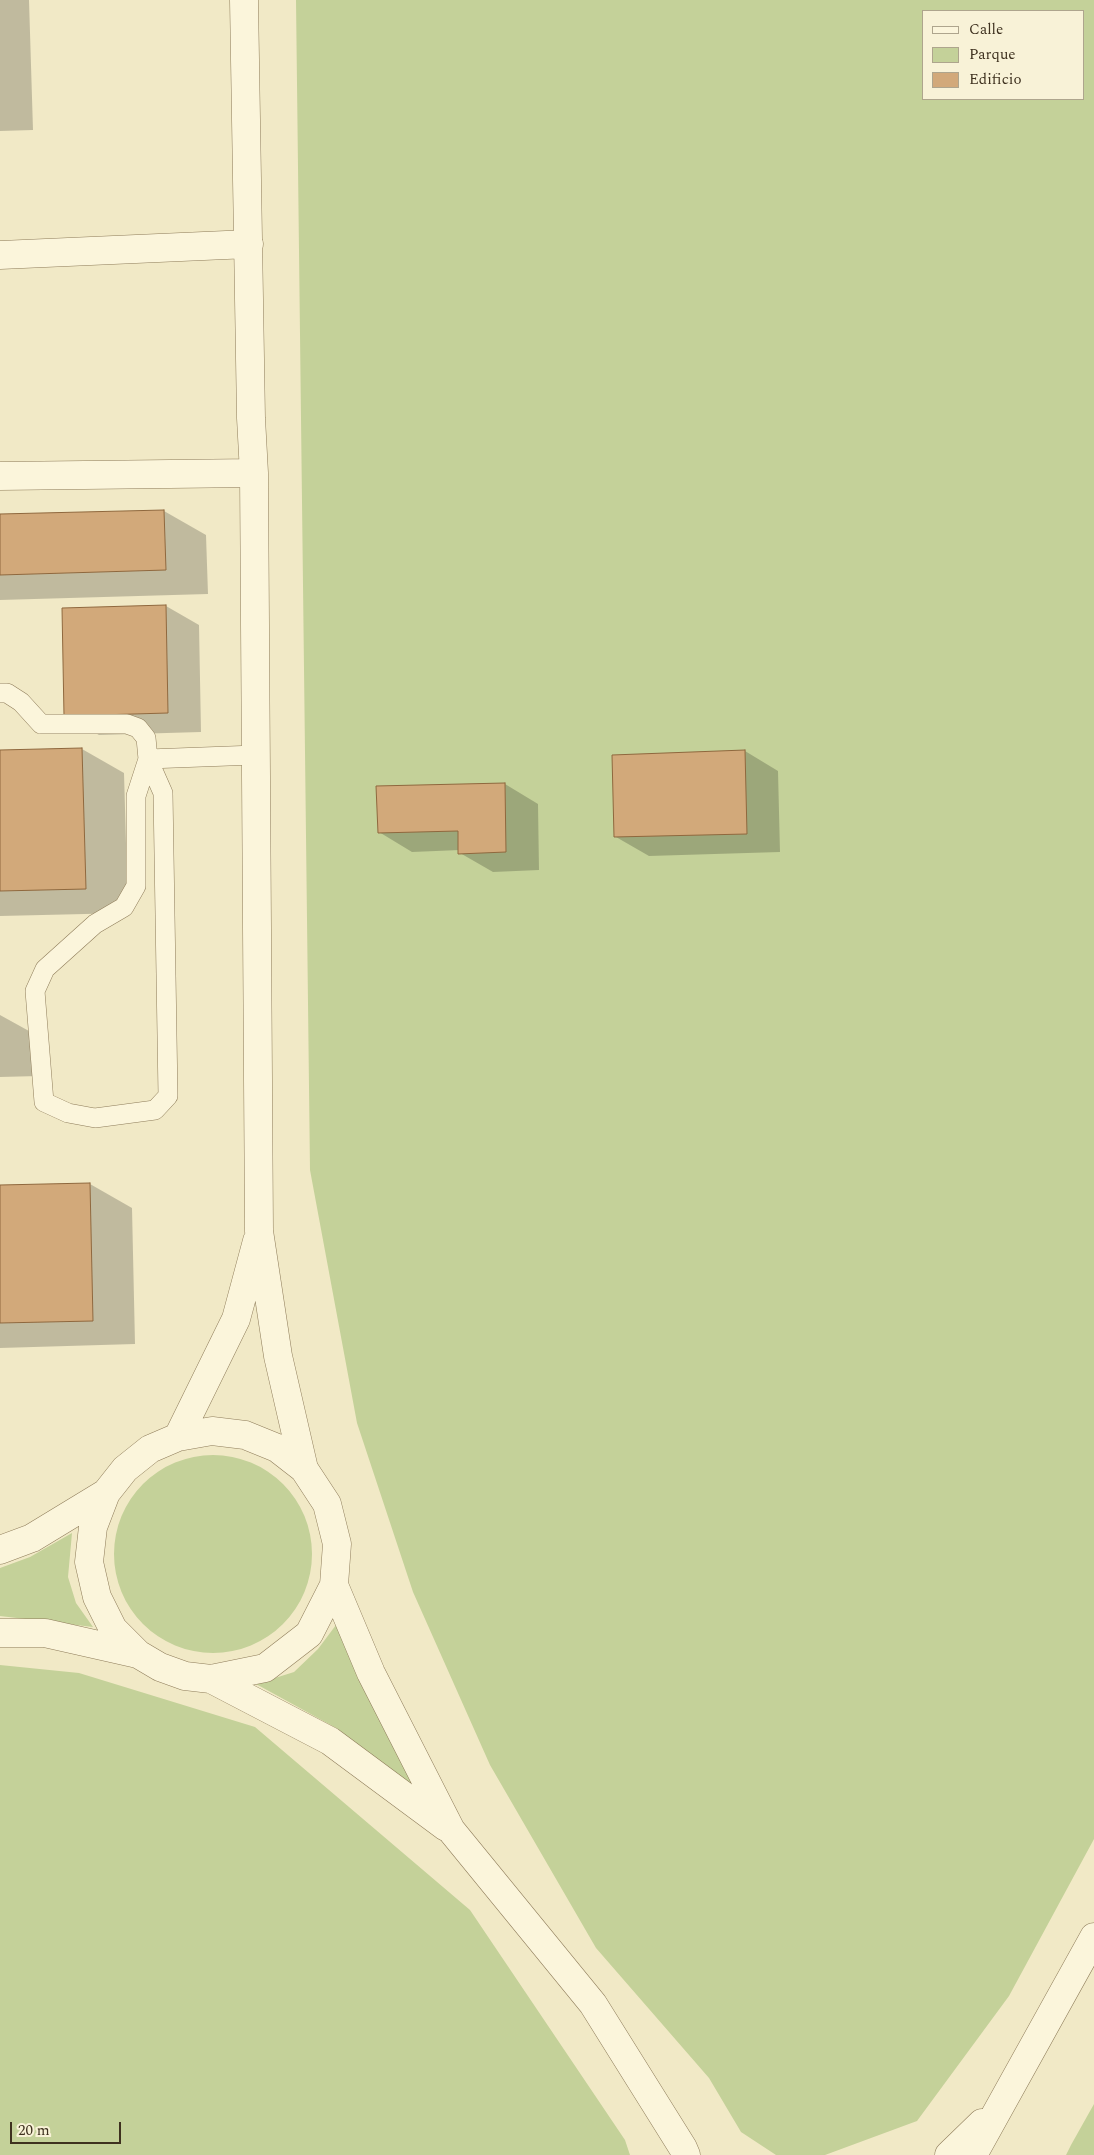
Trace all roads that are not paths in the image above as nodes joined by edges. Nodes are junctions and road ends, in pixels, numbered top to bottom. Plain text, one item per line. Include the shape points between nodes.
1 (244, 0) edge
2 (249, 244) junction
3 (0, 255) edge
4 (254, 473) junction
5 (0, 476) edge
6 (0, 693) edge
7 (256, 755) junction
8 (148, 759) junction
9 (259, 1231) junction
10 (178, 1437) junction
11 (304, 1469) junction
12 (106, 1493) junction
13 (0, 1550) edge
14 (334, 1585) junction
15 (0, 1633) edge
16 (138, 1654) junction
17 (211, 1679) junction
18 (451, 1830) junction
19 (1094, 1937) edge
20 (1004, 2101) junction
21 (687, 2153) edge
22 (950, 2155) edge
23 (974, 2155) edge

1 - 2 street
2 - 3 street
2 - 4 street
4 - 5 street
4 - 7 street
6 - 8 lane via 7,693 21,702 41,724 127,724 138,728 146,738
7 - 8 lane
7 - 9 street
8 - 8 lane via 136,796 136,886 124,907 95,924 45,969 35,992 44,1102 68,1113 95,1118 155,1110 168,1096 163,794
9 - 10 street via 236,1319
9 - 11 street via 278,1356
10 - 11 street via 212,1431 245,1436 277,1448
10 - 12 street via 150,1449 125,1469
11 - 14 street via 327,1504 337,1544
12 - 13 street via 32,1538
12 - 16 street via 93,1527 89,1562 97,1597 113,1629
14 - 17 street via 309,1634 265,1668
14 - 18 street via 371,1673
15 - 16 street via 45,1633
16 - 17 street via 160,1668 185,1676
17 - 18 street via 330,1741
18 - 21 street via 593,2004
19 - 20 street
20 - 22 street
20 - 23 street

